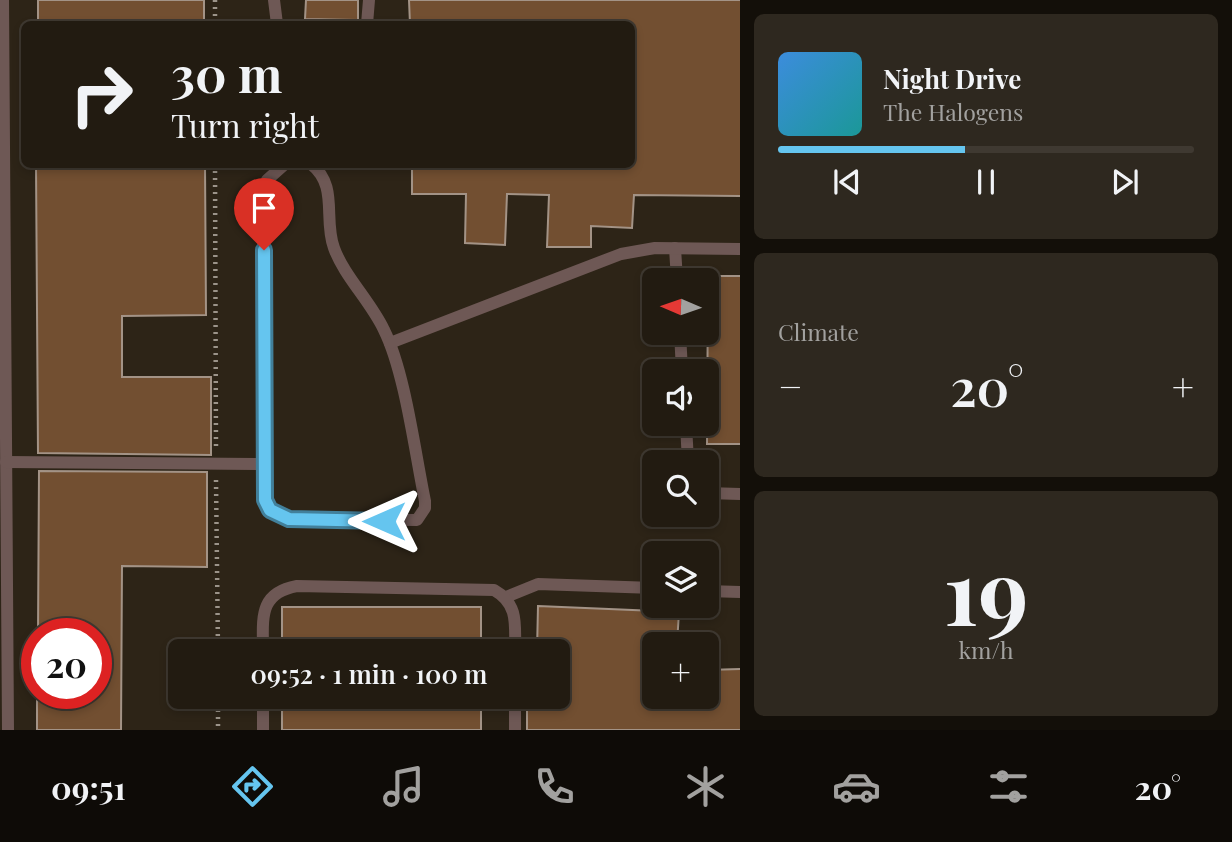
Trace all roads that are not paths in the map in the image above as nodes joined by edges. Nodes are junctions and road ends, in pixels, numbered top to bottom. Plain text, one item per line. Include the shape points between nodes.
1 (3, 0) edge
2 (274, 0) edge
3 (369, 0) edge
4 (277, 21) edge
5 (366, 21) edge
6 (277, 168) edge
7 (316, 168) edge
8 (675, 248) junction
9 (740, 249) edge
10 (676, 268) edge
11 (3, 289) edge
12 (3, 311) edge
13 (390, 343) junction
14 (6, 461) junction
15 (265, 464) junction
16 (719, 493) edge
17 (740, 494) edge
18 (642, 588) edge
19 (719, 591) edge
20 (740, 592) edge
21 (506, 597) junction
22 (264, 639) edge
23 (515, 639) edge
24 (263, 709) edge
25 (515, 709) edge
26 (8, 730) edge
27 (263, 730) edge
28 (515, 730) edge

1 - 11 lane
2 - 4 lane
3 - 5 lane
6 - 15 lane via 267,180 264,196
7 - 13 lane via 328,189 334,249
8 - 9 lane
8 - 10 lane
8 - 13 lane via 621,254
11 - 12 lane
12 - 14 lane
13 - 15 lane via 425,501 422,515 410,521 279,517 265,500
14 - 15 lane
14 - 26 lane
16 - 17 lane
18 - 21 lane via 538,584
19 - 20 lane
21 - 22 lane via 494,590 284,588 265,608
21 - 23 lane via 513,607
24 - 27 lane
25 - 28 lane

